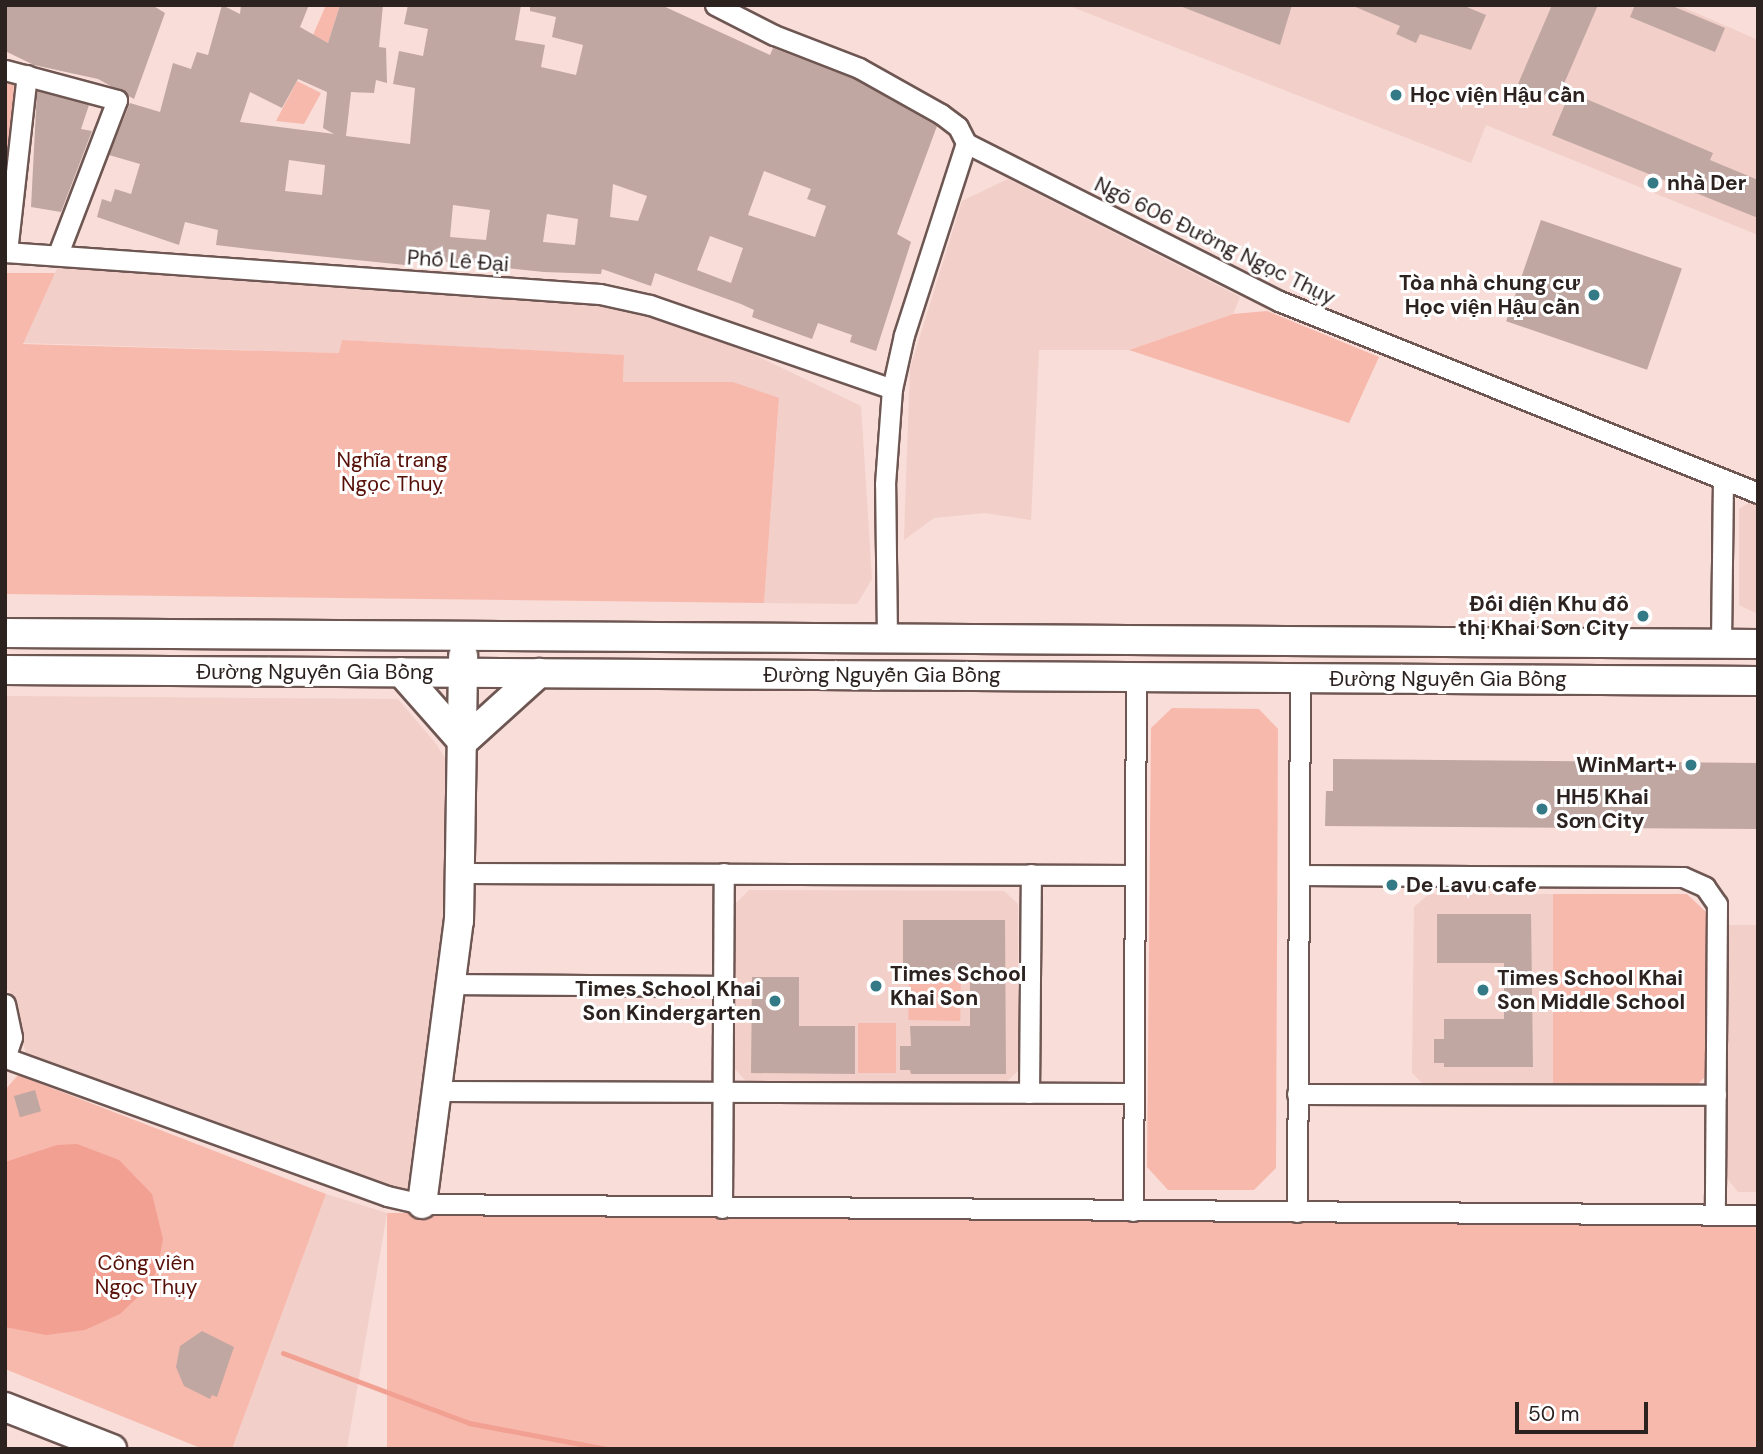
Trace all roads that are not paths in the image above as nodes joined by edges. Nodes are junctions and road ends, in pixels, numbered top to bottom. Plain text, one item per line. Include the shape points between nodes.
1 (715, 5) edge
2 (5, 70) edge
3 (27, 75) junction
4 (967, 143) junction
5 (6, 251) edge
6 (58, 254) junction
7 (892, 389) junction
8 (1724, 479) junction
9 (1758, 492) edge
10 (5, 633) edge
11 (463, 636) junction
12 (887, 638) junction
13 (1136, 640) junction
14 (1300, 641) junction
15 (1721, 643) junction
16 (1758, 644) edge
17 (5, 670) edge
18 (401, 672) junction
19 (463, 673) junction
20 (538, 673) junction
21 (1136, 677) junction
22 (1300, 678) junction
23 (1758, 681) edge
24 (463, 742) junction
25 (461, 873) junction
26 (724, 873) junction
27 (1031, 874) junction
28 (1135, 875) junction
29 (1298, 875) junction
30 (453, 984) junction
31 (724, 985) junction
32 (5, 1003) edge
33 (5, 1058) edge
34 (439, 1091) junction
35 (723, 1092) junction
36 (1029, 1093) junction
37 (1133, 1093) junction
38 (1297, 1094) junction
39 (1716, 1096) junction
40 (422, 1204) junction
41 (722, 1208) junction
42 (1133, 1211) junction
43 (1297, 1212) junction
44 (1715, 1215) junction
45 (1758, 1215) edge
46 (5, 1406) edge
47 (111, 1449) edge

1 - 4 street, Ngõ 606 Đường Ngọc Thụy via 774,35 859,68 958,127
2 - 3 street
3 - 5 street
3 - 6 street via 117,100
4 - 7 street via 904,335
4 - 8 street, Ngõ 606 Đường Ngọc Thụy via 1279,301
5 - 6 street, Phố Lê Đại
6 - 7 street, Phố Lê Đại via 600,294 650,305
7 - 12 street via 885,484
8 - 9 street, Ngõ 606 Đường Ngọc Thụy
8 - 15 street
10 - 11 main road, Đường Nguyễn Gia Bồng
11 - 12 main road, Đường Nguyễn Gia Bồng
11 - 19 main road
12 - 13 main road, Đường Nguyễn Gia Bồng
13 - 14 main road, Đường Nguyễn Gia Bồng
13 - 21 main road
14 - 15 main road, Đường Nguyễn Gia Bồng
14 - 22 main road
15 - 16 main road, Đường Nguyễn Gia Bồng
17 - 18 main road, Đường Nguyễn Gia Bồng
18 - 19 main road, Đường Nguyễn Gia Bồng
18 - 24 main road
19 - 20 main road, Đường Nguyễn Gia Bồng
19 - 24 main road
20 - 21 main road, Đường Nguyễn Gia Bồng
20 - 24 main road
21 - 22 main road, Đường Nguyễn Gia Bồng
21 - 28 street
22 - 23 main road, Đường Nguyễn Gia Bồng
22 - 29 street
24 - 25 main road
25 - 26 street
25 - 30 main road
26 - 27 street
26 - 31 street
27 - 28 street
27 - 36 street
28 - 37 street
29 - 38 street
29 - 39 street via 1683,877 1695,881 1717,904
30 - 31 street
30 - 34 main road
31 - 35 street
32 - 33 street via 12,1037
33 - 40 street via 387,1196
34 - 35 street
34 - 40 main road
35 - 36 street
35 - 41 street
36 - 37 street
37 - 42 street
38 - 39 street
38 - 43 street
39 - 44 street
40 - 41 street
41 - 42 street
42 - 43 street
43 - 44 street
44 - 45 street
46 - 47 main road

